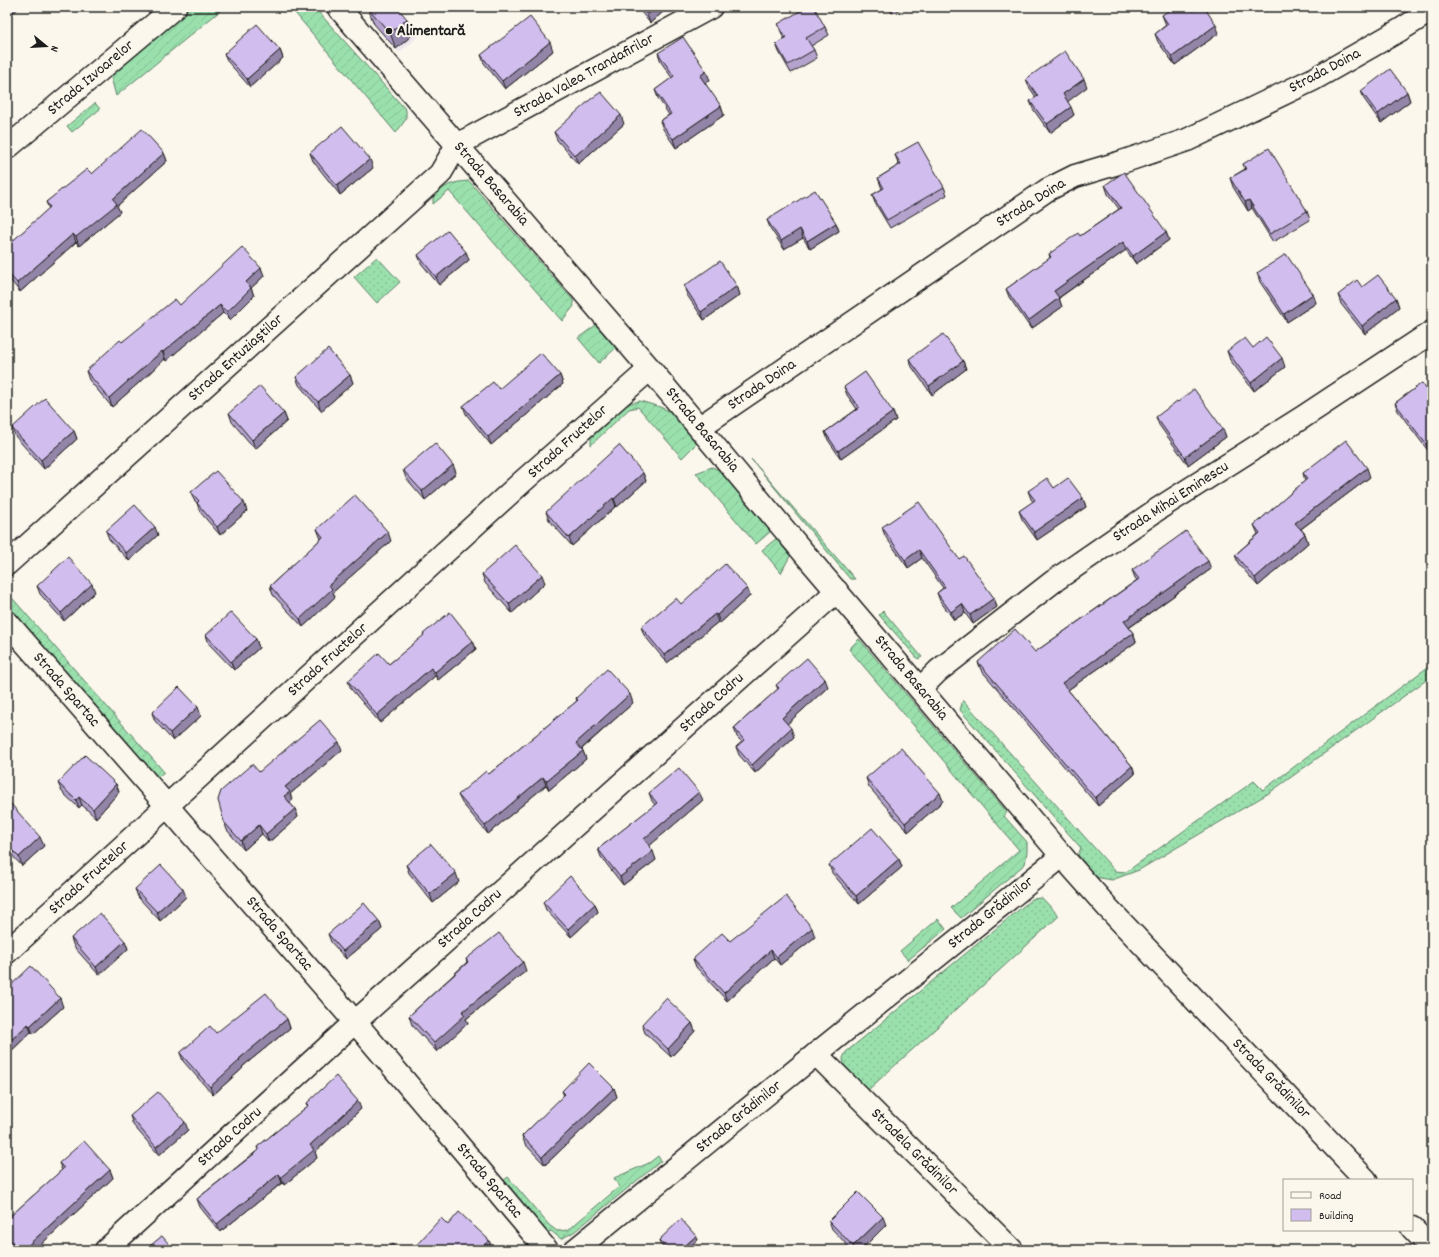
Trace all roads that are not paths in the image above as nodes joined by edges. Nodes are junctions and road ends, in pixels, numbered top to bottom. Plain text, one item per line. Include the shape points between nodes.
1 (175, 7) edge
2 (338, 7) edge
3 (711, 7) edge
4 (1432, 10) edge
5 (457, 145) junction
6 (7, 148) edge
7 (1432, 332) edge
8 (650, 369) junction
9 (700, 427) junction
10 (7, 564) edge
11 (837, 591) junction
12 (7, 622) edge
13 (920, 689) junction
14 (168, 806) junction
15 (1062, 856) junction
16 (7, 952) edge
17 (355, 1022) junction
18 (816, 1054) junction
19 (1365, 1179) edge
20 (1413, 1229) edge
21 (584, 1248) edge
22 (1432, 1249) edge
23 (106, 1250) edge
24 (546, 1250) edge
25 (1012, 1250) edge

1 - 6 street, Strada Izvoarelor
2 - 5 street, Strada Basarabia
3 - 5 street, Strada Valea Trandafirilor
4 - 9 street, Strada Doina via 1314,79 1187,140 1075,176 1047,190
5 - 8 street, Strada Basarabia
5 - 10 street, Strada Entuziaștilor via 440,174
7 - 13 street, Strada Mihai Eminescu via 1158,509 1054,581 938,671
8 - 9 street, Strada Basarabia
8 - 14 street, Strada Fructelor via 522,482
9 - 11 street, Strada Basarabia
11 - 13 street, Strada Basarabia
11 - 17 street, Strada Codru
12 - 14 street, Strada Spartac
13 - 15 street, Strada Basarabia
14 - 16 street, Strada Fructelor
14 - 17 street, Strada Spartac
15 - 18 street, Strada Grădinilor
15 - 19 street, Strada Grădinilor via 1108,908
17 - 23 street, Strada Codru
17 - 24 street, Strada Spartac
18 - 21 street, Strada Grădinilor
18 - 25 street, Stradela Grădinilor
20 - 22 street

